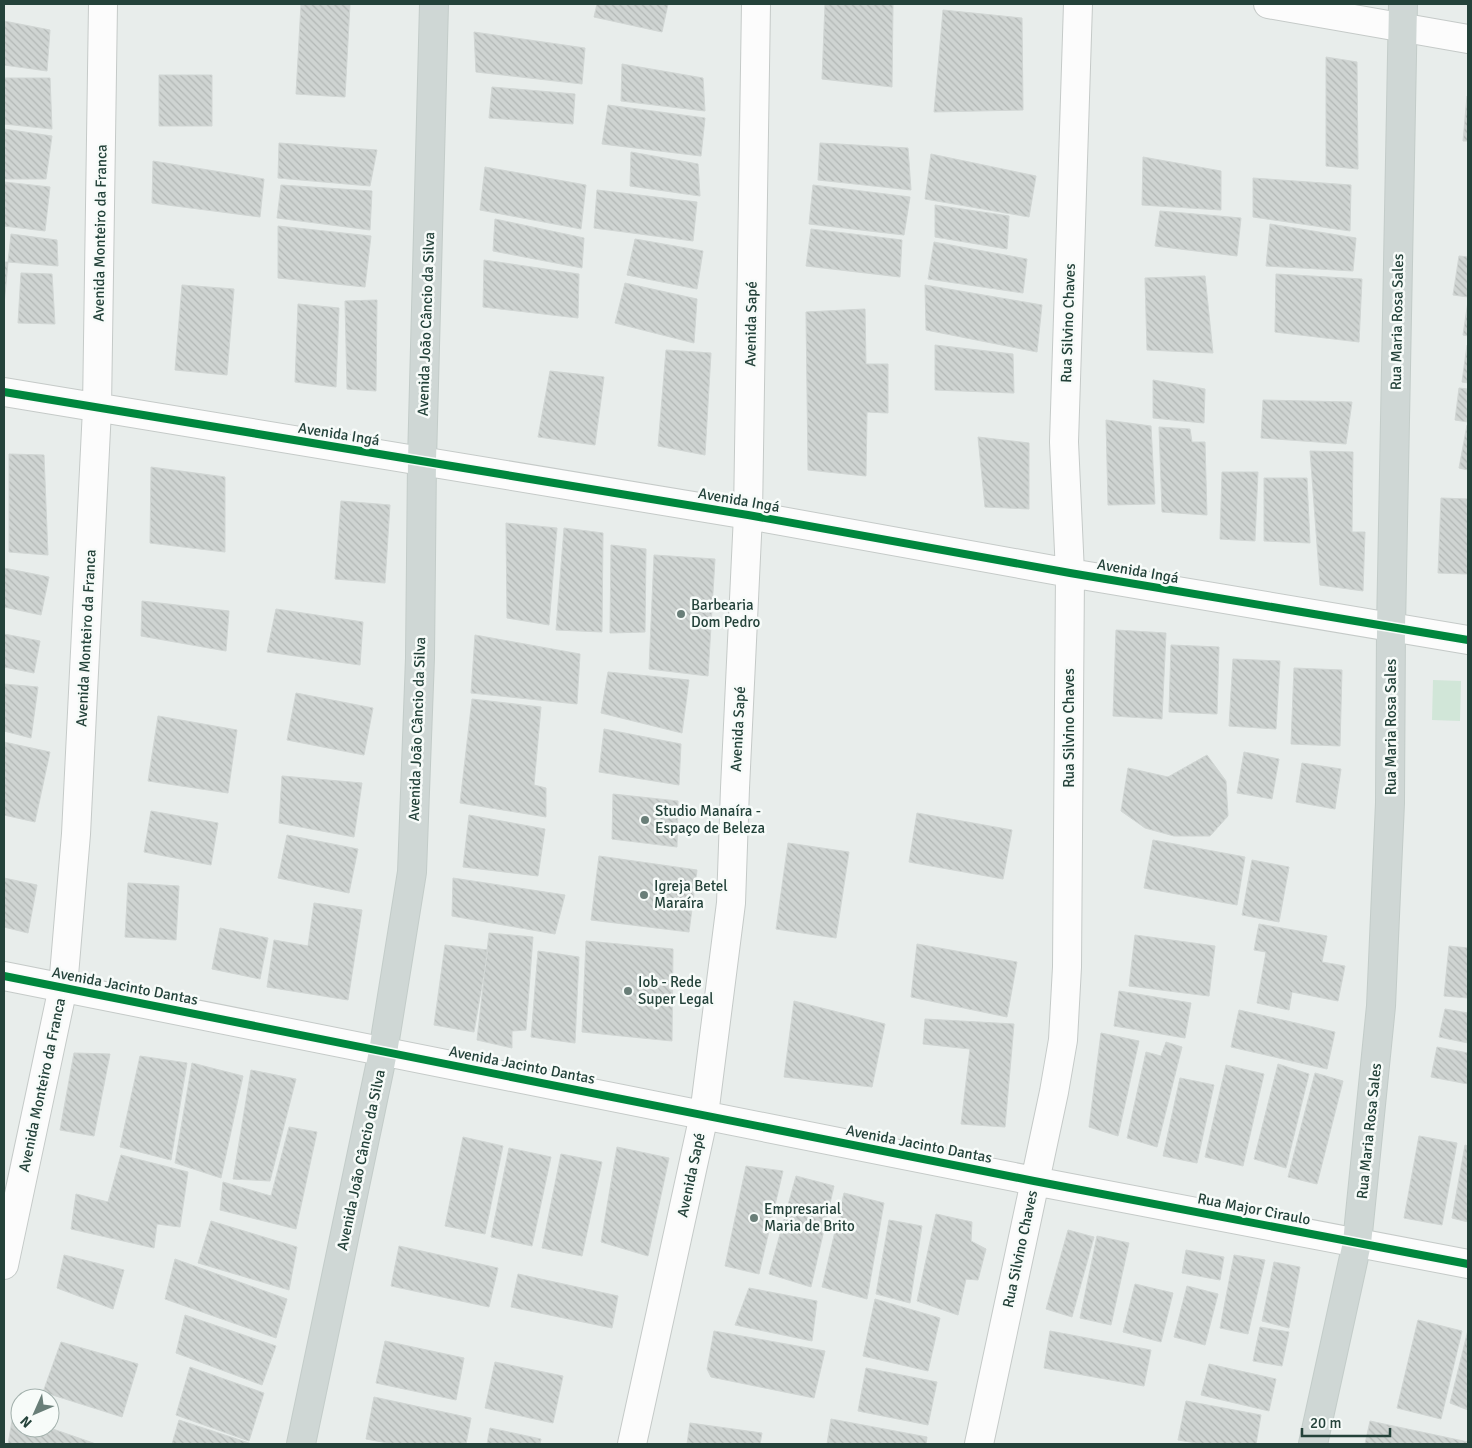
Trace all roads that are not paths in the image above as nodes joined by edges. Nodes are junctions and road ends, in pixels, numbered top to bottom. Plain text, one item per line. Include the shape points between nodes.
1 (103, 4) edge
2 (434, 4) edge
3 (756, 4) edge
4 (1078, 4) edge
5 (1268, 4) edge
6 (1403, 16) edge
7 (1468, 39) edge
8 (4, 392) edge
9 (97, 409) junction
10 (422, 462) junction
11 (748, 515) junction
12 (1070, 574) junction
13 (1391, 628) junction
14 (1468, 640) edge
15 (4, 976) edge
16 (63, 987) junction
17 (384, 1052) junction
18 (704, 1115) junction
19 (1034, 1181) junction
20 (1357, 1243) junction
21 (1468, 1264) edge
22 (4, 1265) edge
23 (301, 1444) edge
24 (632, 1444) edge
25 (979, 1444) edge
26 (1313, 1444) edge

1 - 9 street, Avenida Monteiro da Franca
2 - 10 main road, Avenida João Câncio da Silva
3 - 11 street, Avenida Sapé
4 - 12 street, Rua Silvino Chaves via 1064,442
5 - 6 street
6 - 7 street
6 - 13 main road, Rua Maria Rosa Sales
8 - 9 street, Avenida Ingá
9 - 10 street, Avenida Ingá
9 - 16 street, Avenida Monteiro da Franca via 76,834
10 - 11 street, Avenida Ingá
10 - 17 main road, Avenida João Câncio da Silva via 420,658 412,872
11 - 12 street, Avenida Ingá
11 - 18 street, Avenida Sapé via 732,903
12 - 13 street, Avenida Ingá
12 - 19 street, Rua Silvino Chaves via 1067,967 1063,1040
13 - 14 street, Avenida Ingá
13 - 20 main road, Rua Maria Rosa Sales via 1390,803 1381,1006
15 - 16 street, Avenida Jacinto Dantas
16 - 17 street, Avenida Jacinto Dantas
16 - 22 street, Avenida Monteiro da Franca
17 - 18 street, Avenida Jacinto Dantas
17 - 23 main road, Avenida João Câncio da Silva
18 - 19 street, Avenida Jacinto Dantas
18 - 24 street, Avenida Sapé
19 - 20 street, Rua Major Ciraulo
19 - 25 street, Rua Silvino Chaves
20 - 21 street, Rua Major Ciraulo
20 - 26 main road, Rua Maria Rosa Sales

